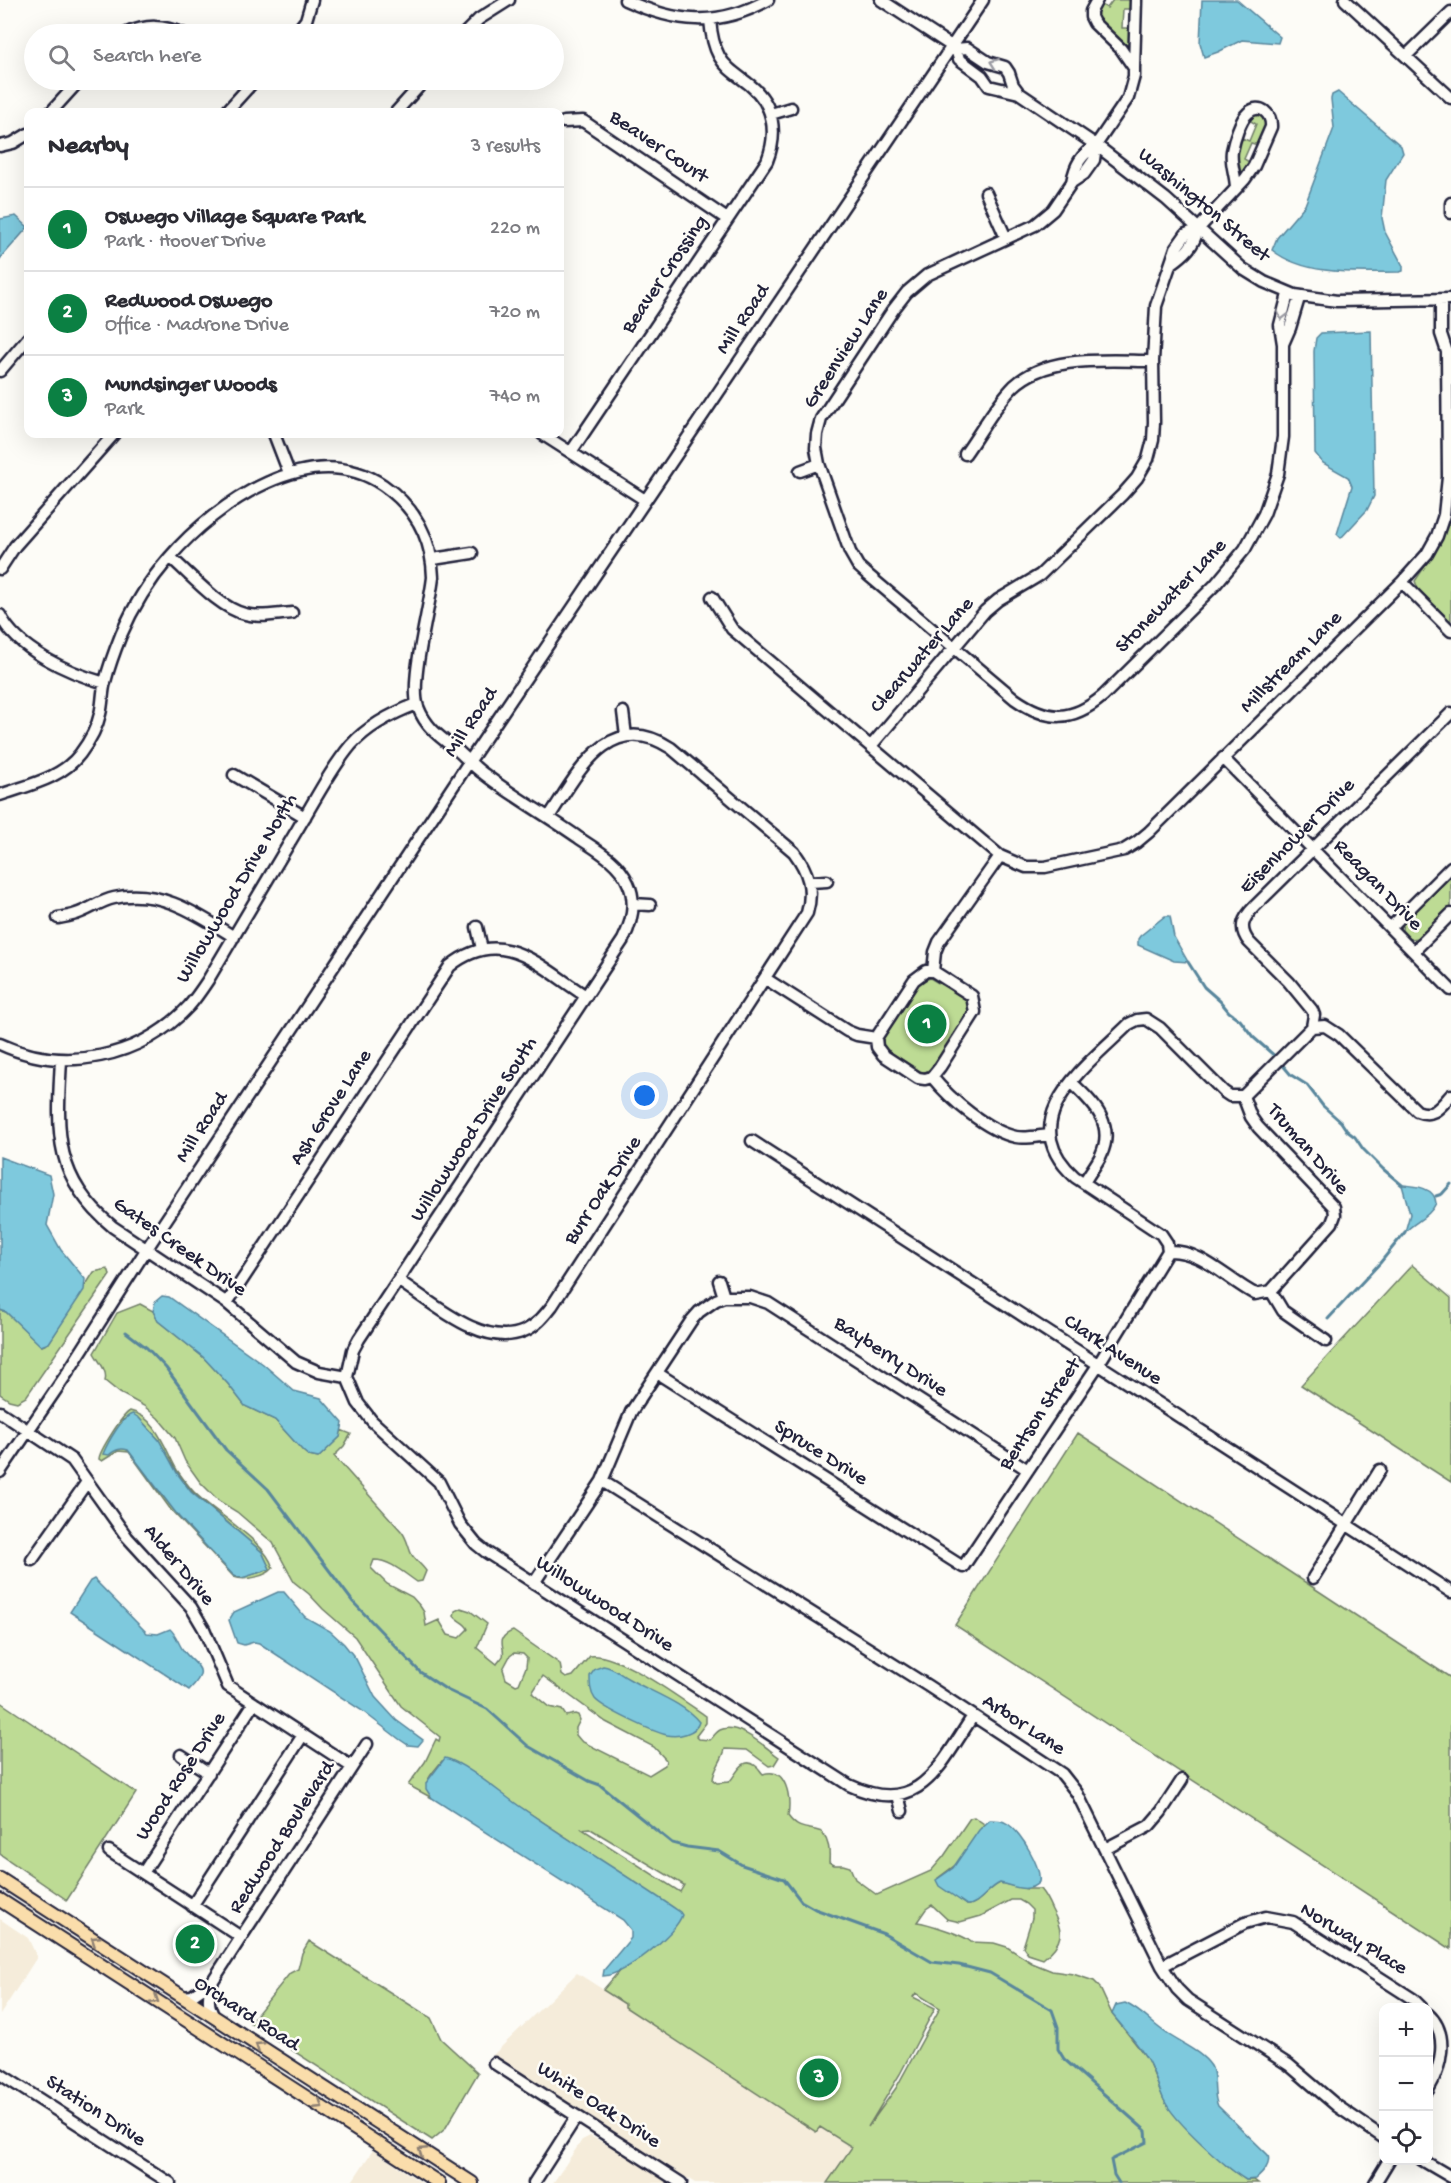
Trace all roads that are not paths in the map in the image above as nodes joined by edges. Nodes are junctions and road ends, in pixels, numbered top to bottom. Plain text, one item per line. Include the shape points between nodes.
1 (312, 0) edge
2 (509, 0) edge
3 (625, 0) edge
4 (768, 0) edge
5 (881, 0) edge
6 (983, 0) edge
7 (1097, 0) edge
8 (1136, 0) edge
9 (1345, 0) edge
10 (1451, 12) edge
11 (710, 20) junction
12 (303, 24) edge
13 (474, 24) edge
14 (954, 48) junction
15 (1406, 56) junction
16 (1134, 68) junction
17 (71, 90) edge
18 (246, 90) edge
19 (416, 90) edge
20 (1019, 93) junction
21 (1451, 98) edge
22 (55, 108) edge
23 (230, 108) edge
24 (400, 108) edge
25 (790, 108) dead end
26 (771, 114) junction
27 (564, 122) dead end
28 (24, 136) edge
29 (1096, 145) junction
30 (0, 146) edge
31 (1236, 188) junction
32 (986, 193) dead end
33 (1451, 203) edge
34 (1451, 213) edge
35 (728, 219) junction
36 (1198, 229) junction
37 (1006, 237) junction
38 (1295, 296) junction
39 (1446, 300) edge
40 (1451, 339) edge
41 (24, 343) edge
42 (1447, 352) junction
43 (1153, 361) junction
44 (0, 371) edge
45 (110, 438) edge
46 (276, 438) edge
47 (548, 438) edge
48 (571, 452) junction
49 (965, 454) dead end
50 (819, 464) junction
51 (800, 471) dead end
52 (289, 474) junction
53 (645, 500) junction
54 (472, 553) dead end
55 (170, 557) junction
56 (432, 559) junction
57 (0, 569) edge
58 (1402, 582) junction
59 (712, 597) dead end
60 (292, 613) dead end
61 (0, 615) edge
62 (1451, 631) edge
63 (954, 648) junction
64 (105, 683) junction
65 (417, 704) junction
66 (623, 712) dead end
67 (1451, 713) edge
68 (626, 736) junction
69 (871, 746) junction
70 (1223, 758) junction
71 (469, 762) junction
72 (234, 775) dead end
73 (0, 795) edge
74 (305, 817) junction
75 (549, 817) junction
76 (1313, 849) junction
77 (1000, 856) junction
78 (1451, 867) edge
79 (810, 882) junction
80 (827, 882) dead end
81 (633, 904) junction
82 (650, 905) dead end
83 (1451, 914) edge
84 (58, 918) dead end
85 (477, 927) dead end
86 (1390, 928) junction
87 (234, 937) junction
88 (482, 949) junction
89 (1413, 951) junction
90 (933, 971) junction
91 (765, 979) junction
92 (1451, 990) edge
93 (586, 996) junction
94 (1312, 1027) junction
95 (876, 1038) junction
96 (0, 1044) edge
97 (61, 1060) junction
98 (932, 1077) junction
99 (1071, 1082) junction
100 (1451, 1095) edge
101 (1243, 1096) junction
102 (1049, 1135) junction
103 (752, 1141) dead end
104 (1084, 1183) junction
105 (147, 1250) junction
106 (1168, 1251) junction
107 (399, 1281) junction
108 (719, 1281) dead end
109 (1271, 1291) junction
110 (724, 1298) junction
111 (226, 1303) junction
112 (1326, 1341) dead end
113 (1098, 1365) junction
114 (657, 1373) junction
115 (347, 1377) junction
116 (0, 1412) edge
117 (27, 1431) junction
118 (1028, 1470) junction
119 (1380, 1470) dead end
120 (0, 1472) edge
121 (602, 1481) junction
122 (87, 1482) junction
123 (1346, 1524) junction
124 (32, 1560) dead end
125 (963, 1567) joint
126 (1312, 1578) dead end
127 (534, 1583) junction
128 (1451, 1592) edge
129 (254, 1703) junction
130 (972, 1716) junction
131 (303, 1735) junction
132 (367, 1744) dead end
133 (181, 1755) dead end
134 (352, 1767) junction
135 (209, 1773) junction
136 (1182, 1780) dead end
137 (898, 1795) junction
138 (902, 1811) dead end
139 (1104, 1849) junction
140 (109, 1851) dead end
141 (143, 1873) junction
142 (0, 1879) edge
143 (0, 1900) edge
144 (192, 1905) junction
145 (241, 1937) junction
146 (1162, 1966) junction
147 (212, 1982) junction
148 (183, 1997) junction
149 (1418, 2003) edge
150 (214, 2017) junction
151 (1433, 2018) edge
152 (495, 2063) dead end
153 (0, 2074) edge
154 (1433, 2082) edge
155 (577, 2116) junction
156 (1379, 2135) edge
157 (1386, 2165) edge
158 (1431, 2165) edge
159 (1451, 2177) edge
160 (170, 2183) edge
161 (440, 2183) edge
162 (472, 2183) edge
163 (534, 2183) edge
164 (681, 2183) edge
165 (1375, 2183) edge

1 - 12 street
2 - 13 street
3 - 11 street via 676,18
4 - 11 street via 734,15
5 - 14 street
6 - 14 street, Mill Road
7 - 16 street via 1091,11 1094,23
8 - 16 street, Greenview Lane
9 - 15 street
10 - 15 street
11 - 26 street via 719,57 758,93
14 - 20 street, Washington Street via 959,59 989,86
20 -> 14 street, Washington Street via 1005,67 988,62 967,48
14 - 53 street, Mill Road
15 - 21 street
16 - 29 street, Greenview Lane via 1128,98
17 - 22 street
18 - 23 street
19 - 24 street
20 - 29 street, Washington Street
25 - 26 street
26 - 35 street, Beaver Crossing via 774,126 767,161
27 - 35 street, Beaver Court via 583,121
28 - 30 street
29 - 36 street, Washington Street
29 - 37 street, Greenview Lane via 1094,160 1044,218
31 - 31 street, Clearwater Lane via 1254,166 1271,127 1272,120 1263,109 1256,108 1244,117 1234,144
31 - 36 street, Clearwater Lane
32 - 37 street
33 - 34 street
35 - 48 street, Beaver Crossing
36 - 38 street, Washington Street via 1242,268
36 - 43 street, Clearwater Lane via 1186,234 1176,248 1156,306
37 - 50 street, Greenview Lane via 927,275 907,292 821,419 816,441
38 - 39 street, Washington Street via 1337,301
38 - 63 street, Stonewater Lane via 1288,294 1280,325 1283,437 1278,474 1264,514 1245,549 1215,585 1103,696 1071,715 1051,716 1033,711
39 - 42 street, Millstream Lane via 1441,334
40 - 42 street, Millstream Lane
41 - 44 street
42 - 58 street, Millstream Lane via 1448,477 1444,515 1426,554
43 - 49 street via 1070,363 1032,374 1015,386
43 - 63 street, Clearwater Lane via 1153,440 1137,478 1053,564 985,611
45 - 57 street via 15,546
46 - 52 street
47 - 48 street
48 - 53 street
50 - 51 street
50 - 63 street, Greenview Lane via 858,566
52 - 55 street via 233,502
52 - 56 street via 314,468 341,468 377,481 417,518
53 - 71 street, Mill Road
54 - 56 street
55 - 60 street via 236,610 256,615
55 - 64 street via 137,603 121,634
56 - 65 street via 431,594 415,684
58 - 62 street
58 - 70 street, Millstream Lane
59 - 69 street, Millstream Lane via 732,629
61 - 64 street via 13,635 26,645 68,670
63 - 69 street, Clearwater Lane
64 - 73 street via 100,715 91,739 78,757 56,774
65 - 71 street via 435,735
65 - 74 street, Willowwood Drive North via 386,717 353,743
66 - 68 street
67 - 76 street, Eisenhower Drive
68 - 75 street via 593,753
68 - 79 street via 654,739 671,748 794,852
69 - 77 street, Millstream Lane
70 - 76 street, Reagan Drive
70 - 77 street, Millstream Lane via 1124,850 1045,867 1026,867
71 - 75 street
71 - 105 street, Mill Road
72 - 74 street
74 - 87 street, Willowwood Drive North
75 - 81 street via 618,867 629,884
76 - 86 street, Reagan Drive
76 - 94 street, Eisenhower Drive via 1252,909 1242,925 1249,942 1312,1010
77 - 90 street via 939,942
78 - 86 street
79 - 80 street
79 - 91 street, Burr Oak Drive via 810,904 804,920
81 - 82 street
81 - 93 street, Willowwood Drive South via 623,940
83 - 89 street
84 - 87 street via 114,898 152,897 185,908
85 - 88 street
86 - 89 street, Reagan Drive
87 - 97 street, Willowwood Drive North via 194,1000 167,1026 124,1049
88 - 93 street via 515,952
88 - 111 street, Ash Grove Lane via 466,954 444,973
89 - 92 street, Reagan Drive
90 - 95 street via 914,980
90 - 98 street via 972,996 975,1012
91 - 95 street via 847,1031
91 - 107 street, Burr Oak Drive via 540,1321 524,1332 483,1333
93 - 107 street, Willowwood Drive South
94 - 100 street via 1325,1026 1340,1035 1417,1111 1433,1112
94 - 101 street
95 - 98 street via 883,1055 918,1078
96 - 97 street, Willowwood Drive North
97 - 105 street, Gates Creek Drive via 58,1128 68,1171 98,1215
98 - 102 street via 949,1097 1008,1135
99 - 101 street, Truman Drive via 1130,1024 1146,1019 1224,1092
99 - 102 street, Truman Drive via 1055,1106
99 - 104 street via 1102,1115 1107,1129 1101,1156
101 - 109 street, Truman Drive via 1258,1127 1334,1207 1332,1223
102 - 104 street via 1055,1155
103 - 113 street, Clark Avenue
104 - 106 street via 1161,1234
105 - 111 street, Gates Creek Drive
105 - 117 street, Mill Road
106 - 109 street via 1193,1255 1255,1294
106 - 113 street, Bentson Street
107 - 115 street, Willowwood Drive South via 353,1350
108 - 110 street
109 - 112 street via 1283,1311
110 - 114 street via 699,1312
110 - 118 street, Bayberry Drive via 750,1297 768,1304
111 - 115 street, Gates Creek Drive via 304,1367
113 - 118 street, Bentson Street
113 - 123 street, Clark Avenue
114 - 121 street via 631,1412
114 - 125 street, Spruce Drive
115 - 127 street, Willowwood Drive via 358,1403 372,1421 439,1482 460,1524 476,1544
116 - 117 street, Alder Drive
117 - 120 street, Mill Road
117 - 122 street, Alder Drive via 72,1460
118 - 125 street, Bentson Street
119 - 123 street
121 - 127 street
121 - 130 street, Arbor Lane
122 - 124 street
122 - 129 street, Alder Drive via 127,1537 190,1607 204,1629 228,1686
123 - 126 street
123 - 128 street, Clark Avenue
127 - 137 street, Willowwood Drive via 849,1785 873,1794
129 - 131 street, Alder Drive
129 - 135 street, Wood Rose Drive
130 - 137 street via 936,1771 914,1789
130 - 139 street, Arbor Lane via 1062,1774 1077,1793
131 - 134 street, Alder Drive
131 - 144 street
132 - 134 street, Redwood Boulevard
133 - 135 street
134 - 145 street, Redwood Boulevard
135 - 141 street, Wood Rose Drive
136 - 139 street via 1149,1826
137 - 138 street
139 - 146 street, Arbor Lane
140 - 141 street
141 - 144 street
148 -> 142 main road, Orchard Road
143 -> 161 main road, Orchard Road
144 - 145 street
145 - 147 street, Redwood Boulevard
146 - 149 street, Norway Place via 1245,1923 1266,1917 1293,1922
146 - 156 street, Arbor Lane via 1188,2000 1289,2065
147 - 148 street, Redwood Boulevard via 192,1996
147 - 150 street via 208,2006
148 - 150 main road, Orchard Road
162 -> 150 main road, Orchard Road
151 - 154 street via 1441,2037 1441,2057
152 - 155 street, White Oak Drive
153 - 160 street, Station Drive
155 - 163 street
155 - 164 street, White Oak Drive
157 - 165 street
158 - 159 street

